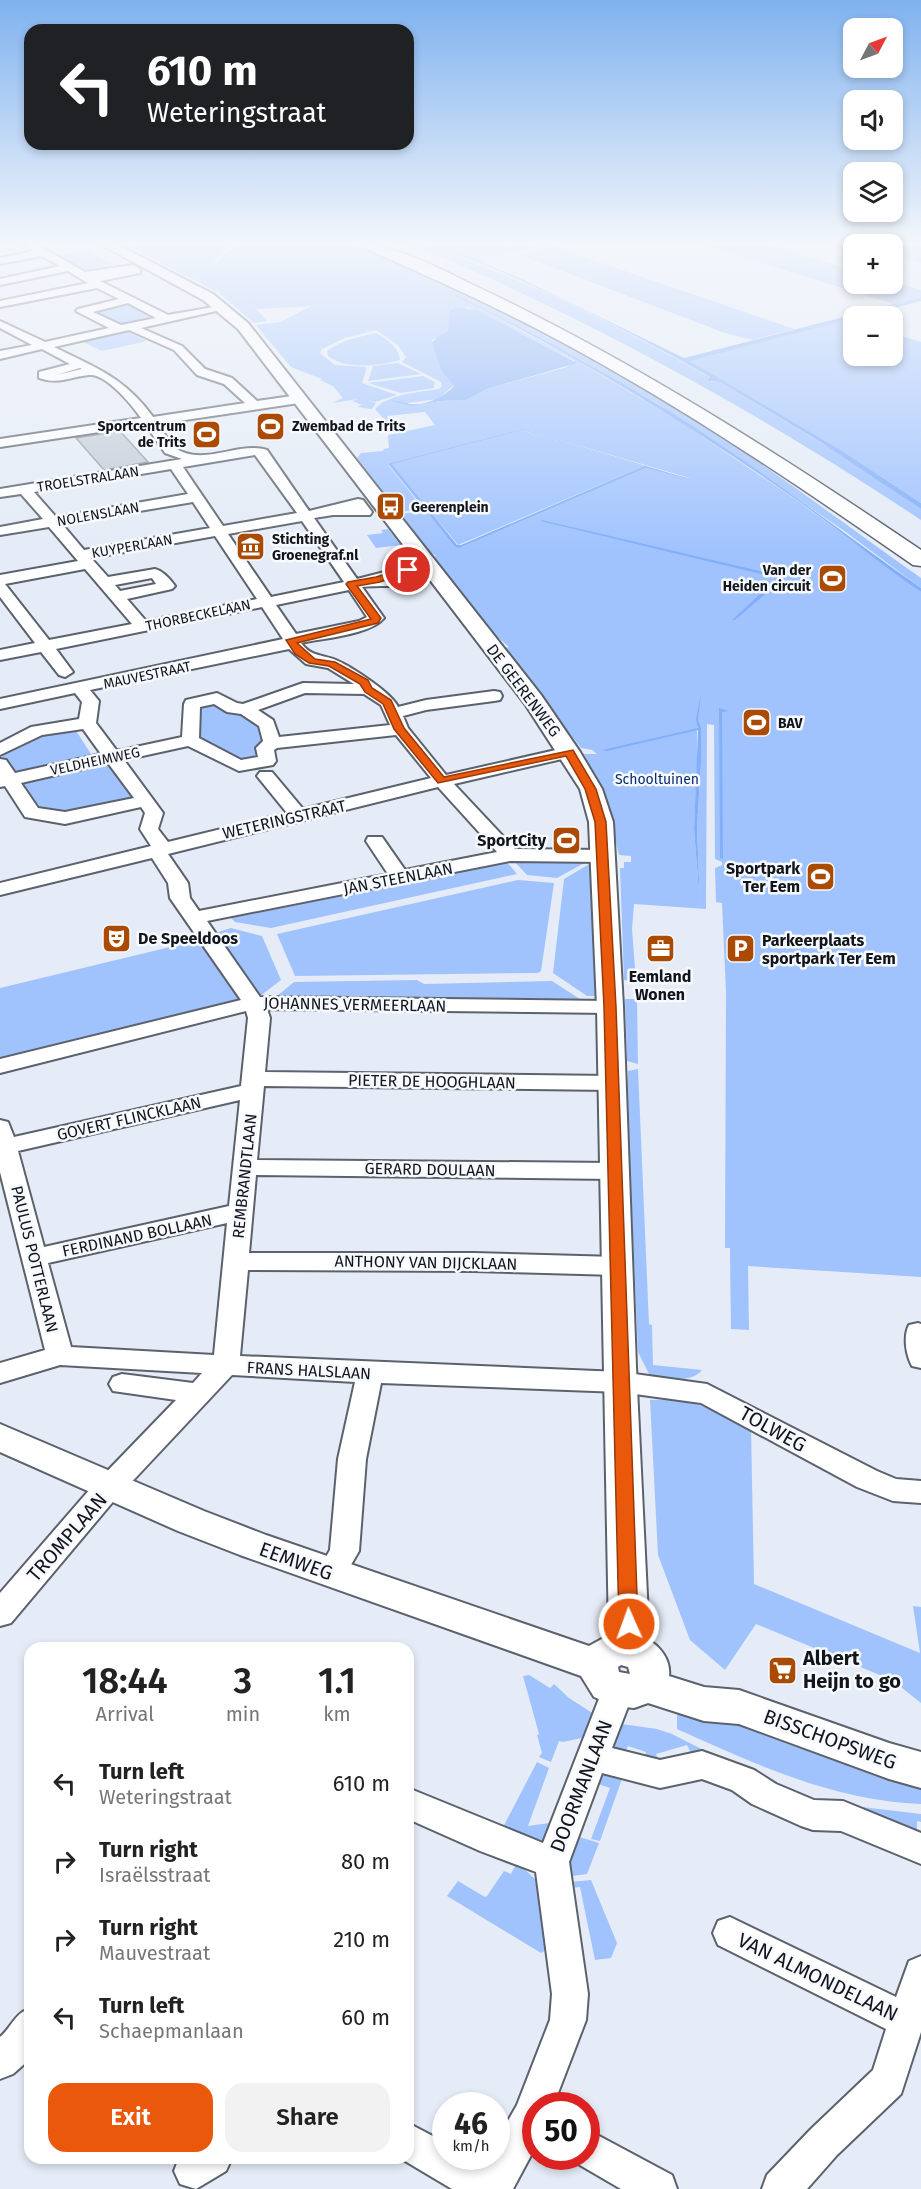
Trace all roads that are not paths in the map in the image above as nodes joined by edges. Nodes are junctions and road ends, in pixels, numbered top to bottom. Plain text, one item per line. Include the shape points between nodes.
1 (34, 347) edge
2 (47, 347) edge
3 (176, 347) edge
4 (259, 347) edge
5 (584, 347) edge
6 (0, 355) edge
7 (82, 364) junction
8 (94, 370) junction
9 (299, 399) junction
10 (253, 404) junction
11 (147, 420) junction
12 (0, 443) edge
13 (194, 461) junction
14 (175, 464) junction
15 (24, 489) junction
16 (0, 493) edge
17 (195, 497) junction
18 (333, 511) dead end
19 (303, 513) junction
20 (52, 522) junction
21 (217, 528) junction
22 (0, 531) edge
23 (82, 557) junction
24 (921, 560) edge
25 (0, 580) edge
26 (377, 580) dead end
27 (105, 582) junction
28 (351, 584) junction
29 (0, 588) edge
30 (117, 596) junction
31 (265, 601) junction
32 (140, 623) junction
33 (42, 642) junction
34 (292, 642) junction
35 (0, 646) edge
36 (0, 655) edge
37 (312, 661) junction
38 (65, 672) dead end
39 (303, 688) junction
40 (80, 689) junction
41 (368, 690) junction
42 (494, 696) dead end
43 (0, 704) edge
44 (245, 709) junction
45 (405, 721) junction
46 (87, 723) junction
47 (190, 741) junction
48 (272, 743) junction
49 (0, 750) edge
50 (570, 752) junction
51 (113, 757) junction
52 (261, 770) junction
53 (3, 775) edge
54 (442, 781) junction
55 (145, 801) junction
56 (299, 816) junction
57 (375, 841) dead end
58 (159, 849) junction
59 (510, 855) junction
60 (603, 856) junction
61 (400, 877) junction
62 (0, 888) edge
63 (194, 918) junction
64 (254, 1003) junction
65 (610, 1007) junction
66 (0, 1066) edge
67 (612, 1083) junction
68 (253, 1085) junction
69 (3, 1136) edge
70 (246, 1167) junction
71 (614, 1171) junction
72 (240, 1212) junction
73 (34, 1257) junction
74 (236, 1261) junction
75 (617, 1266) junction
76 (918, 1332) dead end
77 (60, 1356) junction
78 (921, 1359) edge
79 (226, 1365) junction
80 (0, 1373) edge
81 (370, 1373) junction
82 (620, 1382) junction
83 (122, 1384) dead end
84 (196, 1393) junction
85 (0, 1437) edge
86 (110, 1486) junction
87 (921, 1492) edge
88 (331, 1574) junction
89 (0, 1614) edge
90 (628, 1672) junction
91 (594, 1757) junction
92 (921, 1770) edge
93 (414, 1806) edge
94 (921, 1849) edge
95 (552, 1862) junction
96 (730, 1933) dead end
97 (921, 1973) edge
98 (907, 2021) junction
99 (24, 2037) edge
100 (0, 2061) edge
101 (542, 2092) edge
102 (522, 2136) edge
103 (414, 2145) edge
104 (600, 2156) edge
105 (491, 2189) edge
106 (658, 2189) edge
107 (781, 2189) edge

1 - 6 street
2 - 7 street
3 - 10 street via 201,372 228,381
4 - 9 main road, DE GEERENWEG
5 - 24 highway via 735,435
7 - 8 street
7 - 8 street via 43,375 60,379
8 - 11 street via 124,389
9 - 10 street
9 - 50 main road, DE GEERENWEG
10 - 11 street
11 - 12 street
11 - 13 street via 170,450
13 - 14 street, TROELSTRALAAN
13 - 19 street, TROELSTRALAAN via 262,453
14 - 15 street, TROELSTRALAAN
14 - 17 street
15 - 16 street, TROELSTRALAAN
15 - 20 street
17 - 20 street, NOLENSLAAN
17 - 21 street
18 - 19 street, KUYPERLAAN
19 - 21 street, KUYPERLAAN
19 - 28 street
20 - 22 street, NOLENSLAAN
20 - 23 street
21 - 23 street, KUYPERLAAN
21 - 31 street
23 - 25 street, KUYPERLAAN
23 - 27 street
26 - 28 street, THORBECKELAAN
27 - 30 street
27 - 30 street via 155,573 167,586
28 - 31 street, THORBECKELAAN
28 - 34 street, MAUVESTRAAT via 376,618 364,625
29 - 33 street
30 - 32 street
31 - 32 street, THORBECKELAAN
31 - 34 street
32 - 33 street, THORBECKELAAN
33 - 35 street, THORBECKELAAN
33 - 36 street, THORBECKELAAN
33 - 38 street
34 - 37 street
34 - 40 street, MAUVESTRAAT
37 - 39 street
37 - 41 street via 332,664 364,682
39 - 41 street
39 - 44 street
40 - 43 street, MAUVESTRAAT
40 - 46 street via 91,701
41 - 45 street via 388,702
42 - 45 street via 426,705
44 - 47 street via 233,708 217,698 192,704
44 - 48 street via 267,724
45 - 48 street
45 - 54 street
46 - 49 street via 37,731
46 - 51 street
47 - 51 street, VELDHEIMWEG
47 - 52 street via 239,766
48 - 52 street via 265,748 267,761
50 - 54 street, WETERINGSTRAAT
50 - 60 main road, DE GEERENWEG via 591,789 601,822
51 - 53 street, VELDHEIMWEG
51 - 55 street
52 - 56 street
53 - 55 street via 32,813 65,818
54 - 56 street, WETERINGSTRAAT
54 - 59 street
55 - 58 street, REMBRANDTLAAN via 154,813 149,829
56 - 58 street, WETERINGSTRAAT
57 - 61 street
58 - 62 street, WETERINGSTRAAT
58 - 63 street, REMBRANDTLAAN via 178,883 180,898
59 - 60 street, JAN STEENLAAN
59 - 61 street, JAN STEENLAAN
60 - 65 main road, DE GEERENWEG
61 - 63 street, JAN STEENLAAN
63 - 64 street, REMBRANDTLAAN
64 - 65 street, JOHANNES VERMEERLAAN
64 - 66 street, JOHANNES VERMEERLAAN
64 - 68 street, REMBRANDTLAAN via 259,1018
65 - 67 main road, DE GEERENWEG
67 - 68 street, PIETER DE HOOGHLAAN
67 - 71 main road, DE GEERENWEG
68 - 69 street, GOVERT FLINCKLAAN
68 - 70 street, REMBRANDTLAAN
69 - 73 street, PAULUS POTTERLAAN
70 - 71 street, GERARD DOULAAN
70 - 72 street, REMBRANDTLAAN
71 - 75 main road, DE GEERENWEG
72 - 73 street, FERDINAND BOLLAAN
72 - 74 street, REMBRANDTLAAN
73 - 77 street, PAULUS POTTERLAAN
74 - 75 street, ANTHONY VAN DIJCKLAAN
74 - 79 street, REMBRANDTLAAN
75 - 82 main road, DE GEERENWEG
76 - 78 street
77 - 79 street, FRANS HALSLAAN
77 - 80 street, FRANS HALSLAAN
79 - 81 street, FRANS HALSLAAN
79 - 84 street
81 - 82 street, FRANS HALSLAAN
81 - 88 street via 352,1459 344,1551
82 - 87 street, TOLWEG via 707,1394 867,1479 893,1490
82 - 90 main road, DE GEERENWEG
83 - 84 street
84 - 86 street
85 - 86 main road, EEMWEG
86 - 88 main road, EEMWEG
86 - 89 street, TROMPLAAN
88 - 90 main road, EEMWEG
90 - 91 street, DOORMANLAAN
90 - 92 main road, BISSCHOPSWEG via 704,1704 739,1707
91 - 94 street via 660,1774 702,1765 743,1780 764,1794 813,1815 843,1816
91 - 95 street, DOORMANLAAN
93 - 95 street
95 - 101 street, DOORMANLAAN via 570,1994 568,2020
96 - 98 street, VAN ALMONDELAAN
97 - 98 street, VAN ALMONDELAAN
98 - 107 street, VAN ALMONDELAAN via 888,2081
99 - 100 street
102 - 105 street, DOORMANLAAN
103 - 105 street
104 - 106 street

